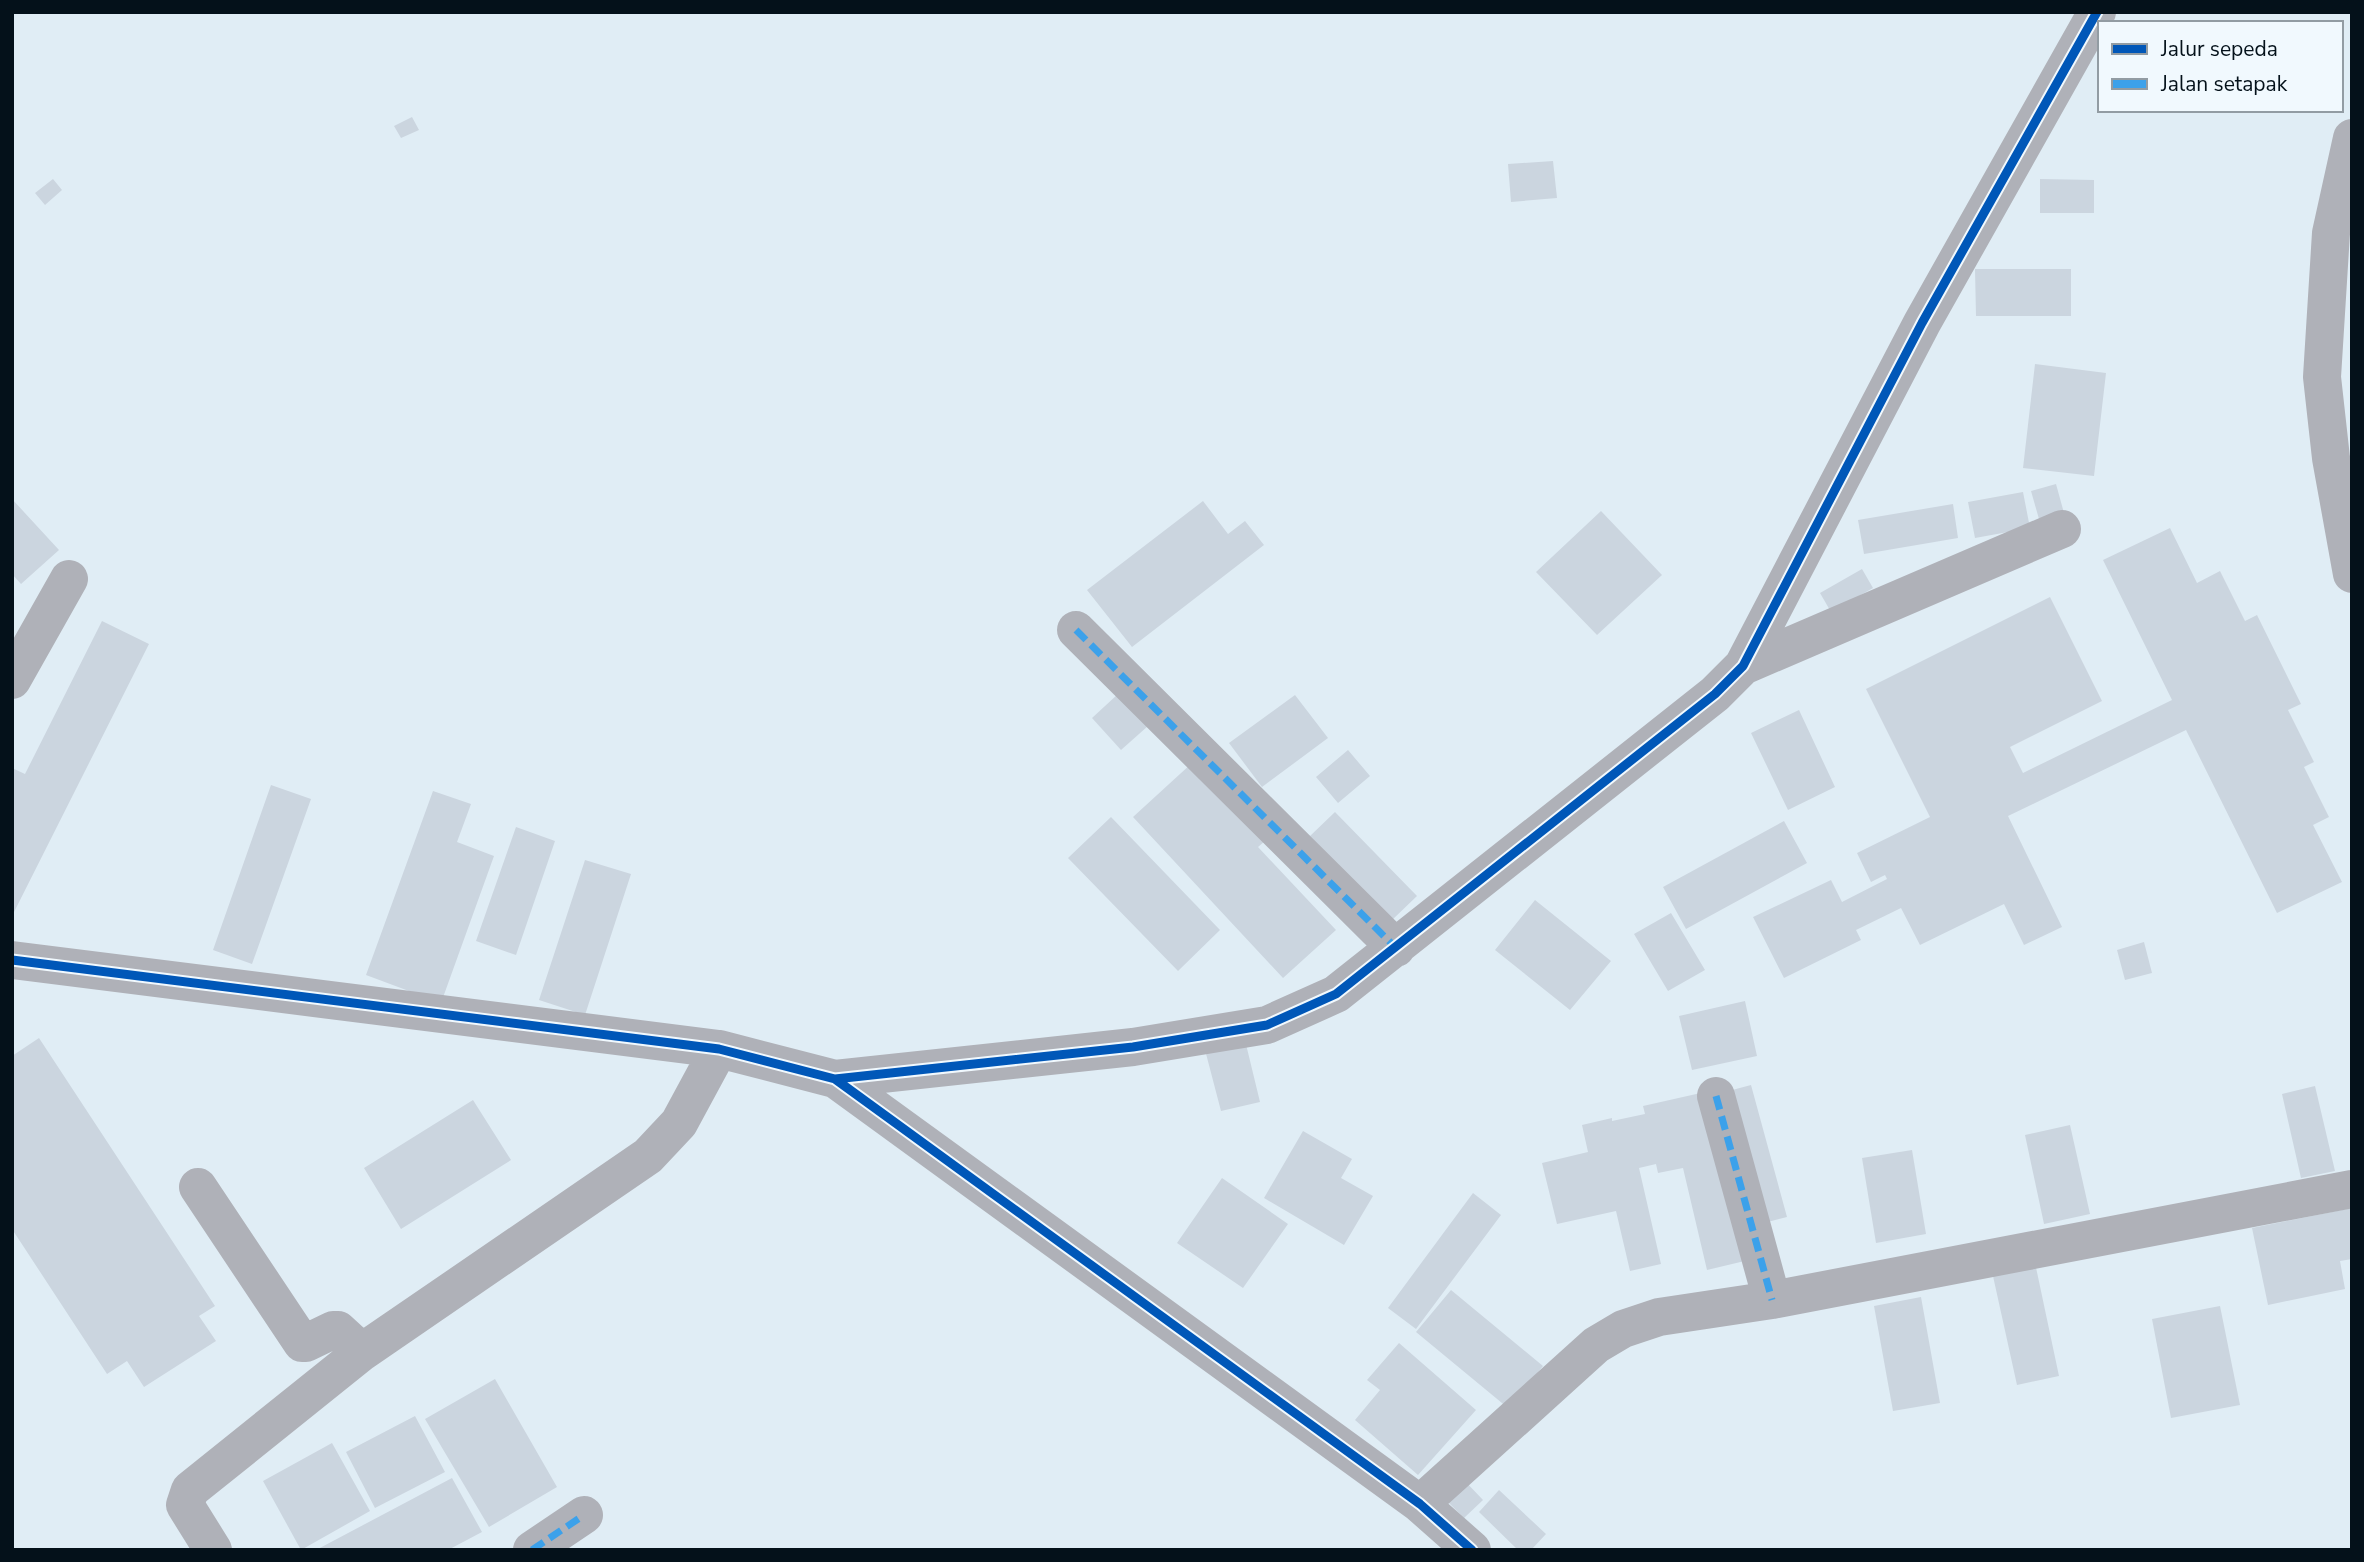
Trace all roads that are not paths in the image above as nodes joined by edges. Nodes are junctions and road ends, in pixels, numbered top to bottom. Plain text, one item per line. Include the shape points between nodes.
1 (2098, 12) edge
2 (2352, 138) edge
3 (2063, 529) dead end
4 (2352, 574) edge
5 (69, 579) dead end
6 (1076, 630) dead end
7 (17, 658) edge
8 (1743, 666) junction
9 (1396, 948) junction
10 (12, 960) edge
11 (719, 1049) junction
12 (835, 1079) junction
13 (1716, 1096) dead end
14 (198, 1187) dead end
15 (2352, 1188) edge
16 (1772, 1300) junction
17 (362, 1352) junction
18 (1420, 1504) junction
19 (584, 1515) dead end
20 (213, 1550) edge
21 (531, 1550) edge
22 (1472, 1550) edge

1 - 8 street via 1922,323
2 - 4 street via 2331,233 2322,377
3 - 8 street
5 - 7 street
6 - 9 street
8 - 9 street via 1715,694
9 - 12 street via 1336,994 1267,1025 1133,1046
10 - 11 street
11 - 12 street
11 - 17 street via 679,1123 648,1156
12 - 18 street
13 - 16 street
14 - 17 street via 302,1343 338,1330
15 - 16 street
16 - 18 street via 1659,1317 1623,1329 1596,1345
17 - 20 street via 190,1490 185,1505
18 - 22 street
19 - 21 street

